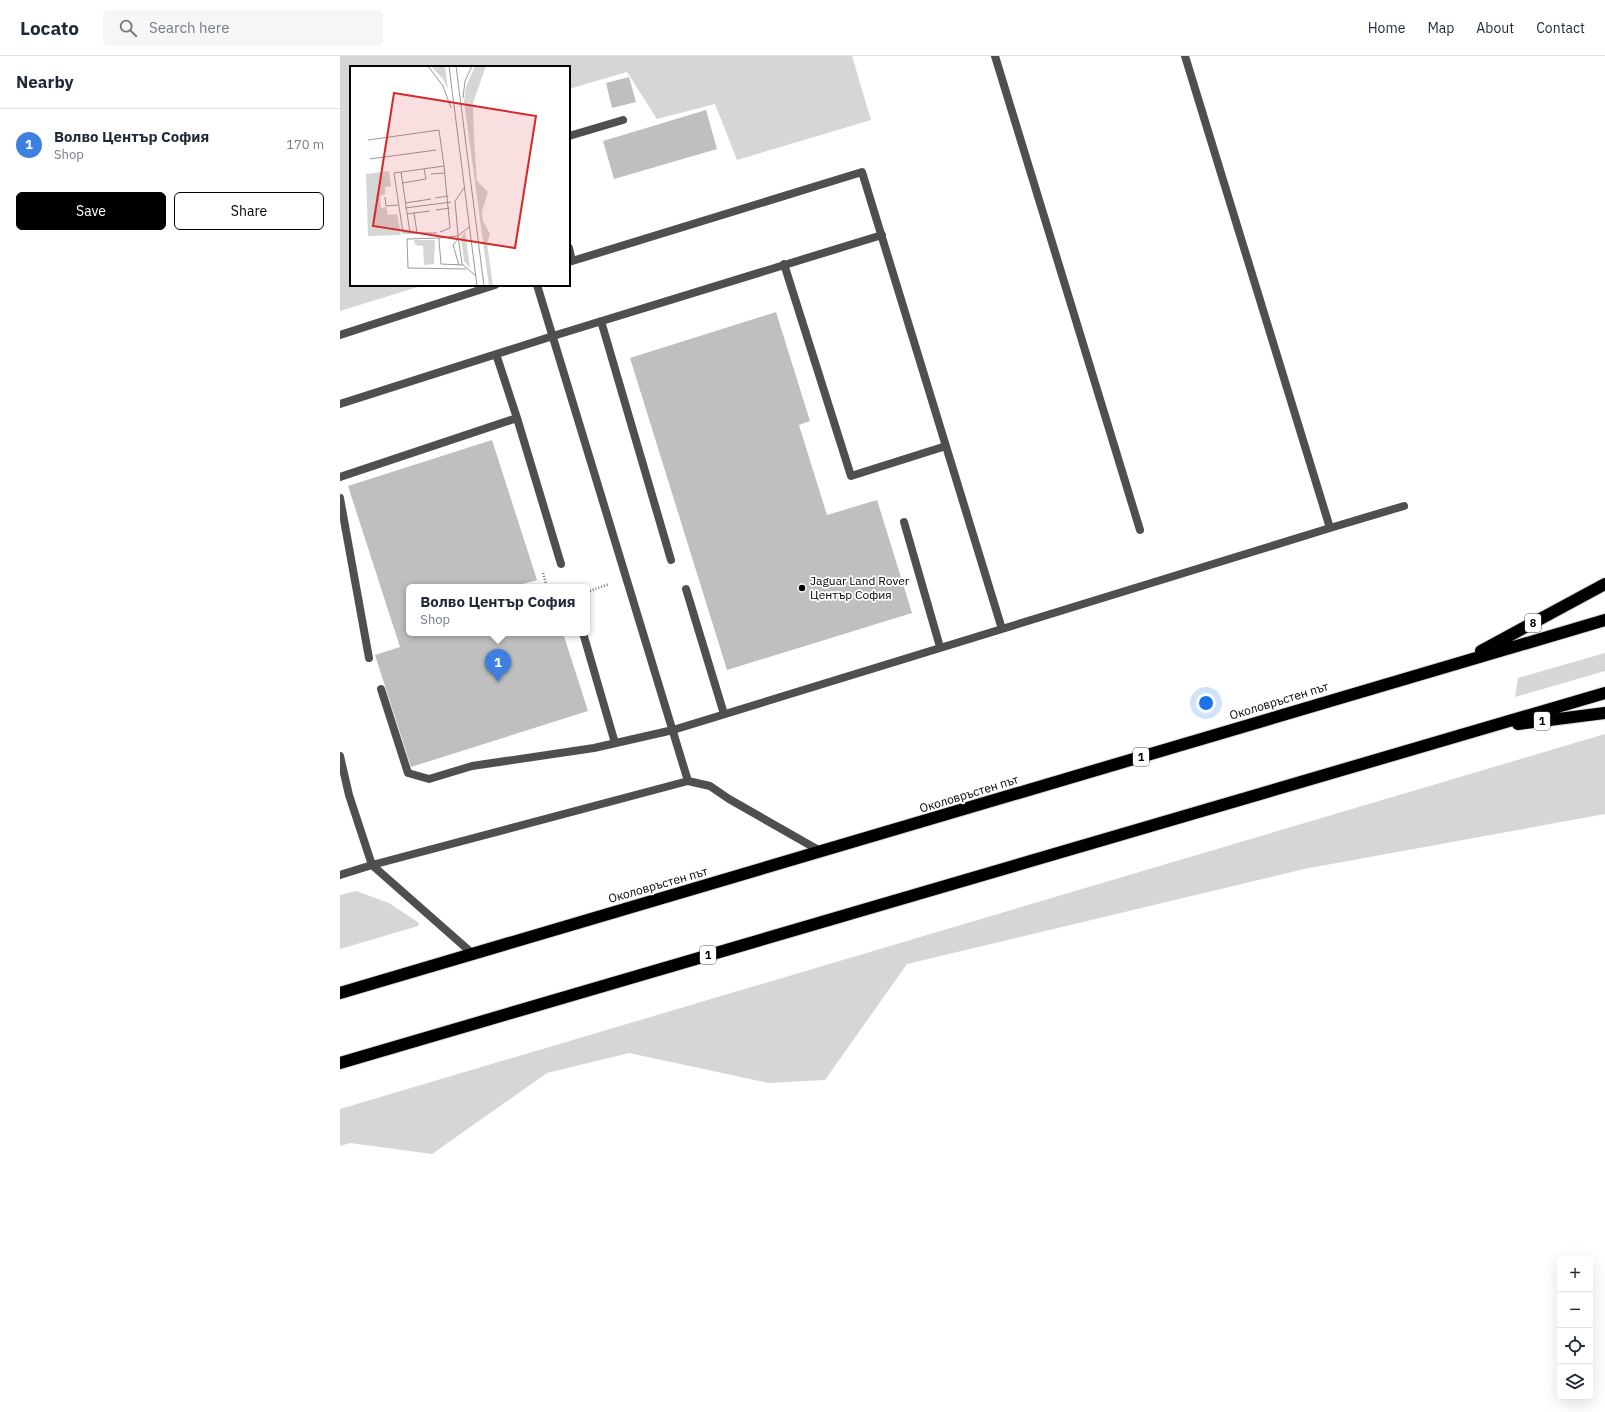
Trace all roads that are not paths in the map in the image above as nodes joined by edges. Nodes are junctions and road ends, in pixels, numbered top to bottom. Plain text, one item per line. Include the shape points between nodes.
1 (995, 56) edge
2 (1185, 56) edge
3 (623, 120) dead end
4 (570, 136) edge
5 (882, 235) junction
6 (571, 261) edge
7 (784, 264) junction
8 (492, 286) edge
9 (537, 286) edge
10 (602, 321) junction
11 (340, 335) edge
12 (553, 336) junction
13 (496, 354) junction
14 (340, 404) edge
15 (517, 418) junction
16 (946, 446) junction
17 (340, 477) edge
18 (340, 498) edge
19 (1404, 506) dead end
20 (904, 522) dead end
21 (1330, 528) junction
22 (1140, 530) dead end
23 (671, 560) dead end
24 (561, 564) dead end
25 (1605, 584) edge
26 (686, 589) dead end
27 (1605, 620) edge
28 (1002, 629) junction
29 (584, 636) edge
30 (940, 647) junction
31 (369, 658) dead end
32 (1460, 662) junction
33 (381, 689) dead end
34 (1605, 693) edge
35 (1605, 713) edge
36 (724, 714) junction
37 (673, 730) junction
38 (1479, 730) junction
39 (615, 743) junction
40 (340, 756) edge
41 (688, 781) junction
42 (822, 852) junction
43 (372, 865) junction
44 (340, 867) edge
45 (348, 872) junction
46 (340, 875) edge
47 (473, 954) junction
48 (340, 994) edge
49 (340, 1064) edge

1 - 22 lane
2 - 21 lane
3 - 4 lane
5 - 6 lane via 862,172
5 - 7 lane
5 - 16 lane
7 - 10 lane
7 - 16 lane via 852,476
8 - 11 lane
9 - 12 lane
10 - 12 lane
10 - 23 lane
12 - 13 lane
12 - 37 lane
13 - 14 lane
13 - 15 lane
15 - 17 lane
15 - 24 lane
16 - 28 lane
18 - 31 lane
19 - 21 lane
20 - 30 lane
21 - 28 lane
25 - 32 highway, 8
26 - 36 lane
27 - 32 highway, Околовръстен път / 1
28 - 30 lane
29 - 39 lane
30 - 36 lane
32 - 42 highway, Околовръстен път / 1
33 - 39 lane via 408,773 429,779 472,766
34 - 38 highway
35 - 38 highway, 1
36 - 37 lane
37 - 39 lane
37 - 41 lane
38 - 49 highway, 1
40 - 43 lane via 349,795
41 - 42 lane via 710,786
41 - 43 lane
42 - 47 highway, Околовръстен път / 1
43 - 45 lane
43 - 47 lane
44 - 45 lane
45 - 46 lane
47 - 48 highway, Околовръстен път / 1

